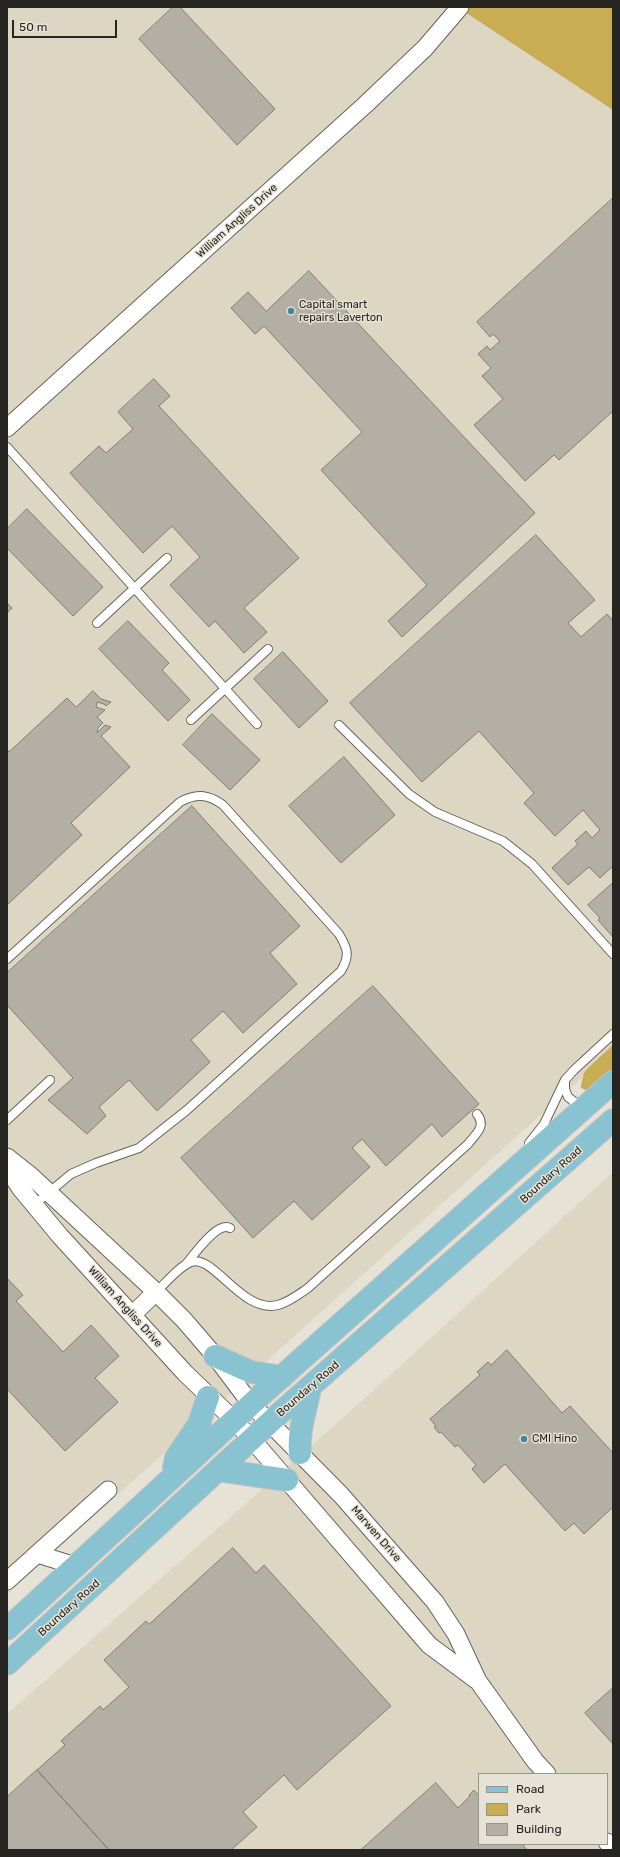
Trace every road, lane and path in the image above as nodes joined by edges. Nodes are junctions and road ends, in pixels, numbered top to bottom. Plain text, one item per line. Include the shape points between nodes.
1 (460, 7) edge
2 (7, 428) edge
3 (7, 446) edge
4 (167, 558) dead end
5 (135, 588) junction
6 (97, 623) dead end
7 (268, 649) dead end
8 (225, 688) junction
9 (191, 720) dead end
10 (257, 724) dead end
11 (339, 725) dead end
12 (613, 954) edge
13 (7, 960) edge
14 (613, 1034) edge
15 (50, 1080) dead end
16 (565, 1080) junction
17 (613, 1082) edge
18 (582, 1109) junction
19 (477, 1114) dead end
20 (7, 1120) edge
21 (609, 1123) edge
22 (525, 1147) dead end
23 (7, 1158) edge
24 (7, 1168) edge
25 (482, 1187) dead end
26 (48, 1192) junction
27 (34, 1205) junction
28 (459, 1218) junction
29 (230, 1228) dead end
30 (185, 1265) junction
31 (156, 1292) junction
32 (132, 1315) junction
33 (215, 1356) junction
34 (282, 1377) junction
35 (310, 1388) junction
36 (208, 1397) junction
37 (251, 1404) junction
38 (235, 1422) junction
39 (269, 1422) junction
40 (251, 1439) junction
41 (300, 1453) junction
42 (218, 1470) junction
43 (172, 1476) junction
44 (288, 1480) junction
45 (108, 1490) dead end
46 (37, 1554) junction
47 (76, 1566) junction
48 (7, 1581) edge
49 (7, 1629) edge
50 (7, 1664) edge
51 (478, 1681) junction
52 (546, 1773) edge

1 - 2 street, William Angliss Drive via 425,48 370,101
3 - 5 lane
4 - 5 lane
5 - 6 lane
5 - 8 lane
7 - 8 lane
8 - 9 lane
8 - 10 lane
11 - 12 lane via 409,794 435,812 503,841 532,864
13 - 26 lane via 180,802 198,795 207,796 223,805 339,934 346,945 346,962 340,971 187,1110 139,1148 96,1162 71,1174
14 - 16 lane
15 - 20 lane
16 - 18 lane via 568,1097
16 - 22 lane via 544,1124
17 - 18 main road
18 - 21 main road
18 - 28 main road
19 - 30 lane via 481,1124 478,1133 468,1144 308,1288 291,1300 277,1305 261,1304 248,1298 202,1262
21 - 35 main road, Boundary Road
23 - 26 street
24 - 27 street, William Angliss Drive
25 - 28 lane
26 - 27 lane
26 - 31 street
27 - 32 street, William Angliss Drive
28 - 34 main road
29 - 30 lane via 222,1227 214,1231
30 - 31 lane
31 - 32 street
31 - 33 street
32 - 36 street, William Angliss Drive
33 - 34 main road via 251,1372
33 - 37 street
34 - 37 main road
35 - 39 main road, Boundary Road
35 - 41 main road via 300,1433
36 - 38 street, William Angliss Drive
36 - 43 main road via 199,1424 176,1458
37 - 38 main road
37 - 39 street, Marwen Drive
38 - 40 street, William Angliss Drive
38 - 43 main road
39 - 40 main road, Boundary Road
39 - 41 street, Marwen Drive
40 - 42 main road, Boundary Road
40 - 44 street, Marwen Drive
41 - 51 street, Marwen Drive via 341,1495 435,1602 456,1634
42 - 44 main road
42 - 50 main road, Boundary Road
43 - 47 main road
44 - 51 street, Marwen Drive via 429,1645
45 - 46 street
46 - 47 street
46 - 48 street
47 - 49 main road
51 - 52 street, Marwen Drive

